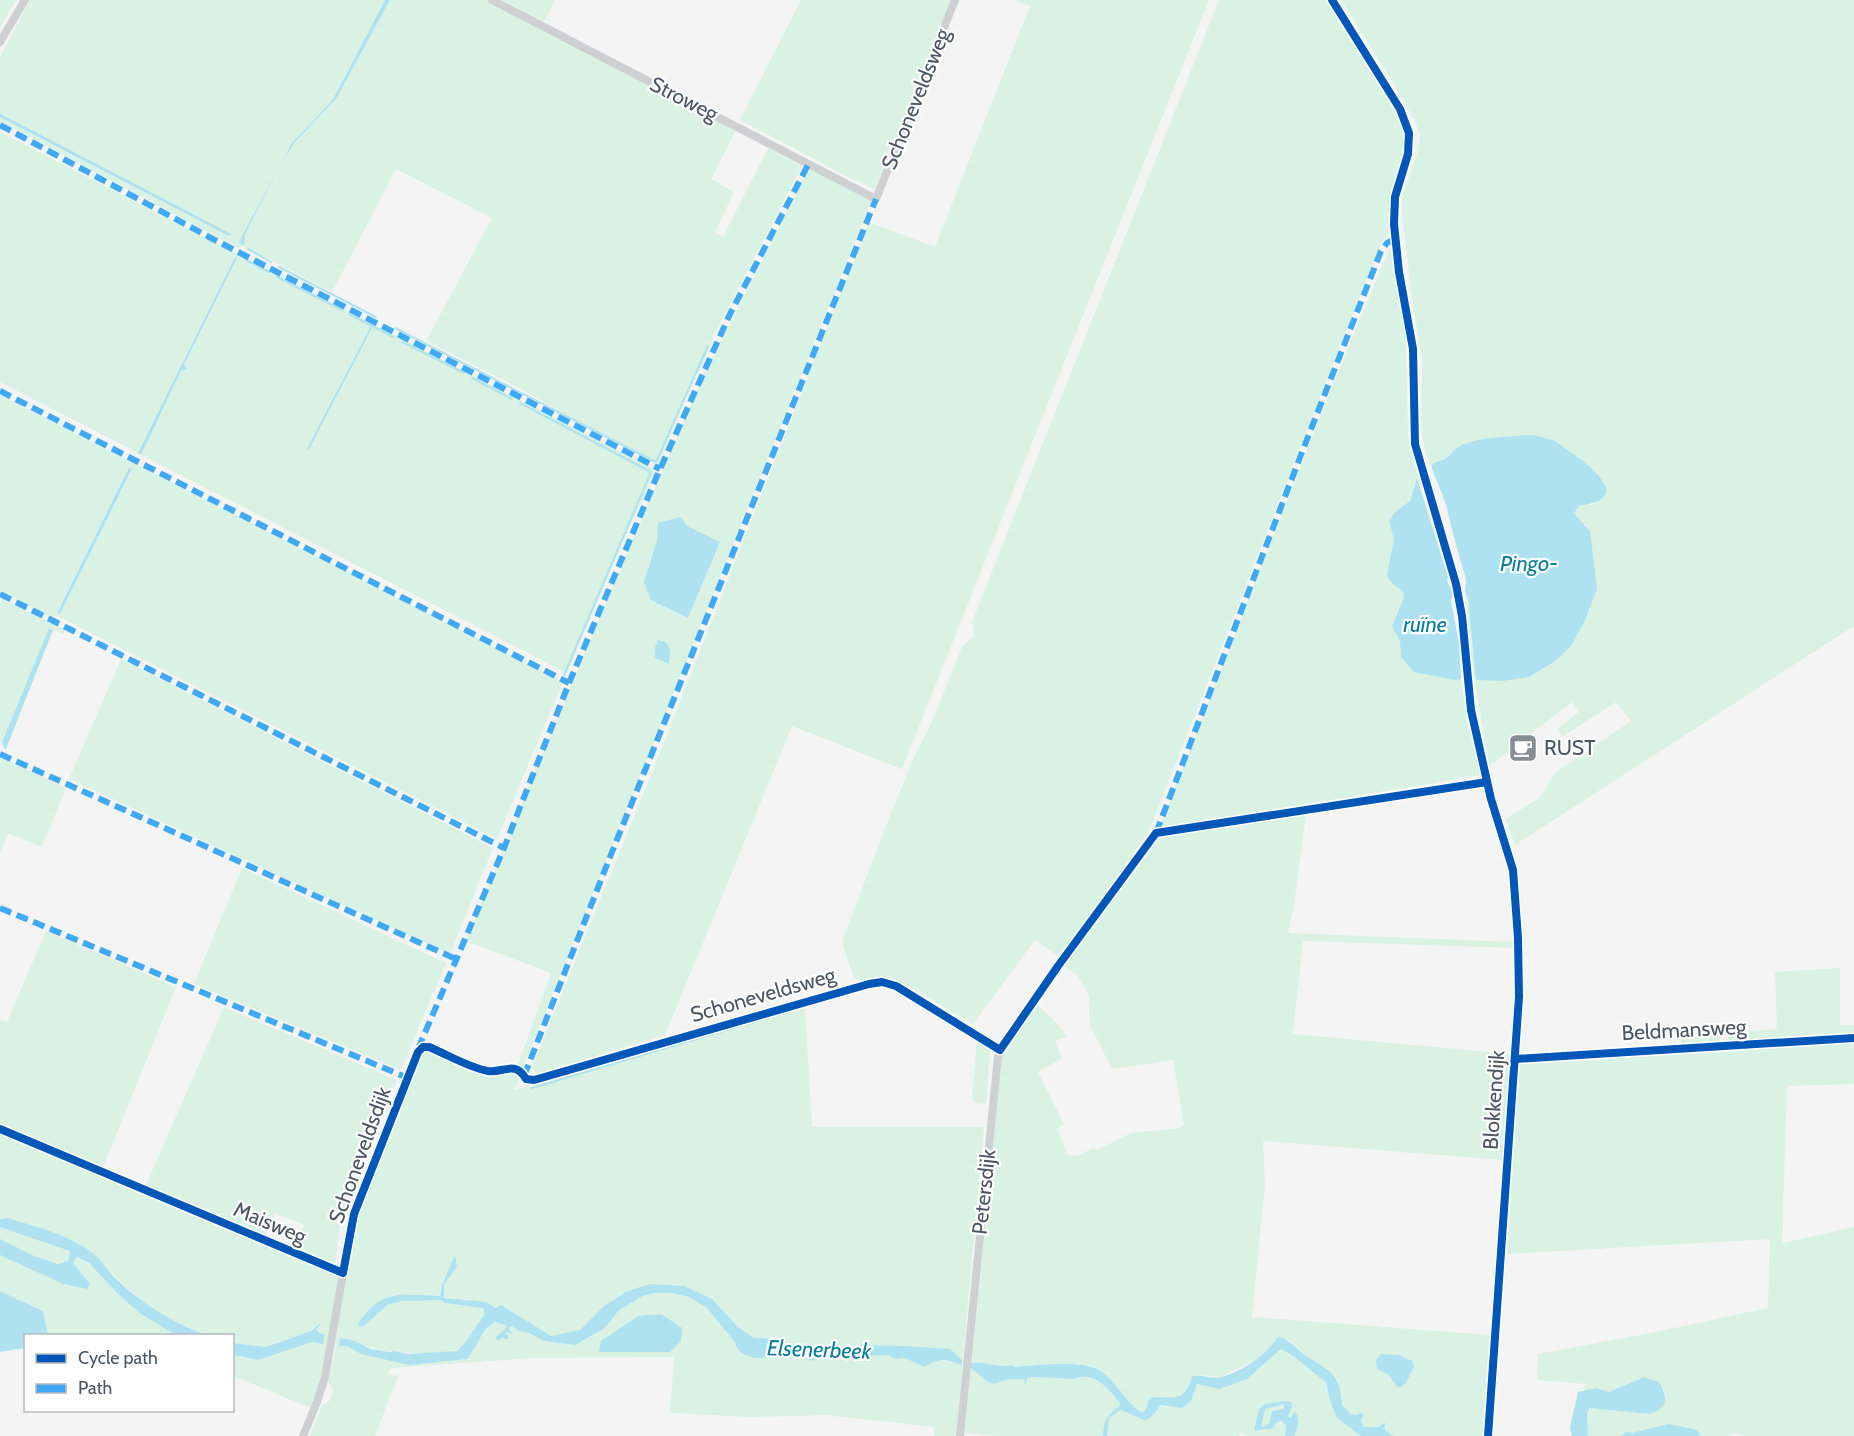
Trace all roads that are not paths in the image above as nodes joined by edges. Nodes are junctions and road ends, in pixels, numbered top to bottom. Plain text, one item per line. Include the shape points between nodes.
1 (25, 0) edge
2 (492, 0) edge
3 (956, 0) edge
4 (0, 42) edge
5 (876, 199) joint
6 (1485, 770) dead end
7 (1059, 966) dead end
8 (1854, 1038) edge
9 (1515, 1059) junction
10 (183, 1206) dead end
11 (303, 1436) edge
12 (960, 1436) edge
13 (1488, 1436) edge

1 - 4 street
2 - 5 street, Stroweg
3 - 5 street, Schoneveldsweg
6 - 9 street, Blokkendijk via 1514,877 1519,974
7 - 12 street, Petersdijk via 998,1057
8 - 9 street, Beldmansweg
9 - 13 street, Blokkendijk
10 - 11 street, Maisweg via 343,1273 325,1377

